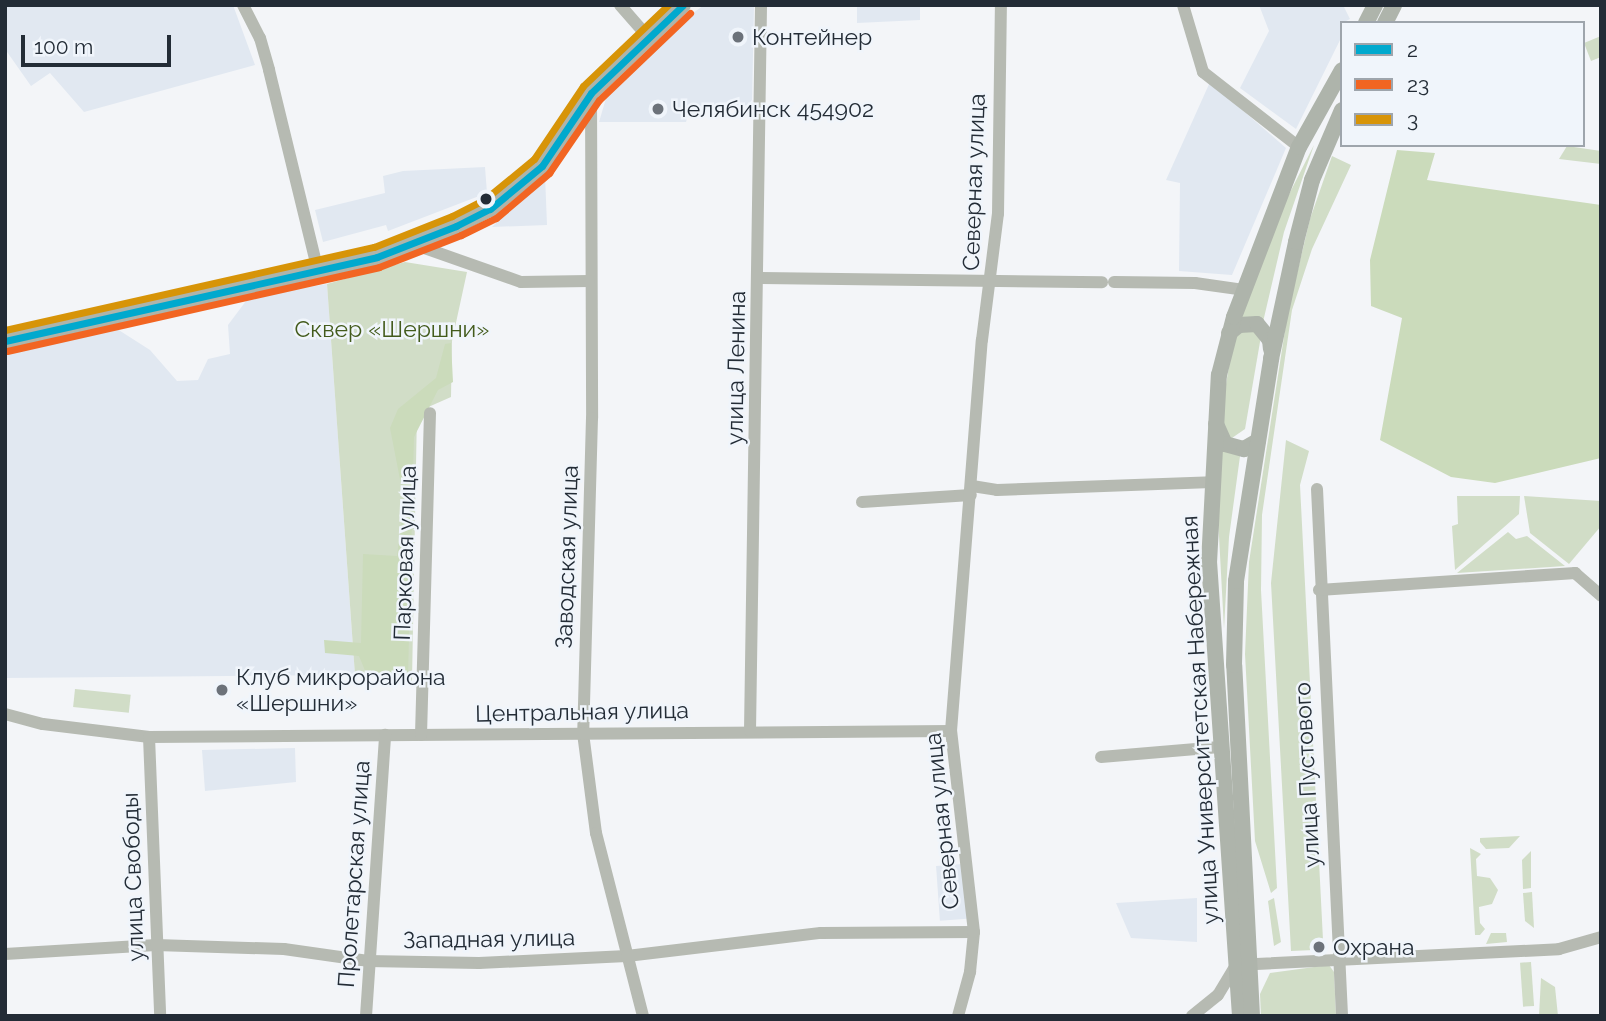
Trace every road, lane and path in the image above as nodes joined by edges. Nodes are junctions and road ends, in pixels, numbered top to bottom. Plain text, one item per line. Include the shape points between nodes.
1 (243, 5) edge
2 (620, 5) edge
3 (683, 5) edge
4 (761, 5) edge
5 (1001, 5) edge
6 (1183, 5) edge
7 (1375, 5) edge
8 (1394, 5) edge
9 (1367, 21) edge
10 (1386, 21) edge
11 (647, 36) junction
12 (1340, 74) edge
13 (591, 93) junction
14 (1340, 115) edge
15 (1299, 147) junction
16 (413, 244) junction
17 (318, 271) junction
18 (759, 278) junction
19 (589, 281) junction
20 (990, 284) junction
21 (1244, 290) junction
22 (1229, 333) junction
23 (5, 341) edge
24 (1271, 359) junction
25 (430, 413) dead end
26 (1214, 419) junction
27 (1258, 441) junction
28 (1212, 482) junction
29 (1317, 489) dead end
30 (972, 490) junction
31 (862, 502) dead end
32 (1319, 590) junction
33 (1601, 596) edge
34 (5, 714) edge
35 (951, 731) junction
36 (750, 732) junction
37 (583, 733) junction
38 (421, 735) junction
39 (385, 736) junction
40 (149, 737) junction
41 (1220, 747) junction
42 (1101, 757) dead end
43 (974, 932) junction
44 (1601, 937) edge
45 (156, 945) junction
46 (5, 954) edge
47 (627, 956) junction
48 (1338, 957) junction
49 (368, 961) junction
50 (1242, 964) junction
51 (160, 1016) edge
52 (366, 1016) edge
53 (643, 1016) edge
54 (958, 1016) edge
55 (1192, 1016) edge
56 (1240, 1016) edge
57 (1252, 1016) edge
58 (1342, 1016) edge

1 - 17 street via 260,38
2 - 11 street
3 - 11 main road
4 - 18 street, улица Ленина
5 - 20 street, Северная улица via 998,214
6 - 15 street via 1203,72
7 - 9 main road
8 - 10 main road
11 - 13 main road
12 - 15 main road, улица Университетская Набережная
13 - 16 main road via 542,166 520,187 490,209
13 - 19 street, Заводская улица
14 - 24 main road, улица Университетская Набережная via 1312,180
15 - 21 main road, улица Университетская Набережная
16 - 17 main road
16 - 19 street via 521,282
17 - 23 main road
18 - 20 street
18 - 36 street, улица Ленина
19 - 37 street, Заводская улица via 593,393
20 - 21 street via 1195,283
20 - 30 street, Северная улица
21 - 22 main road, улица Университетская Набережная
22 - 24 main road via 1239,325 1257,324 1270,340
22 - 26 main road, улица Университетская Набережная
24 - 27 main road, улица Университетская Набережная
25 - 38 street, Парковая улица
26 - 27 main road via 1225,444 1244,449
26 - 28 main road, улица Университетская Набережная
27 - 50 main road, улица Университетская Набережная via 1236,581
28 - 30 street
28 - 41 main road, улица Университетская Набережная via 1209,563
29 - 32 street, улица Пустового
30 - 31 street
30 - 35 street, Северная улица
32 - 33 street via 1574,573
32 - 48 street, улица Пустового
34 - 40 street, Центральная улица via 43,724
35 - 36 street, Центральная улица
35 - 43 street, Северная улица
36 - 37 street, Центральная улица
37 - 38 street, Центральная улица
37 - 47 street, Заводская улица via 596,833
38 - 39 street, Центральная улица
39 - 40 street, Центральная улица
39 - 49 street, Пролетарская улица
40 - 45 street, улица Свободы
41 - 42 street
41 - 50 main road, улица Университетская Набережная
43 - 47 street, Западная улица via 821,933
43 - 54 street, Северная улица via 970,972
44 - 48 street via 1559,949
45 - 46 street, Западная улица
45 - 49 street, Западная улица via 285,949
45 - 51 street, улица Свободы
47 - 49 street, Западная улица via 479,963
47 - 53 street, Заводская улица
48 - 50 street
48 - 58 street, улица Пустового
49 - 52 street, Пролетарская улица
50 - 55 street
50 - 56 main road, улица Университетская Набережная
50 - 57 main road, улица Университетская Набережная

